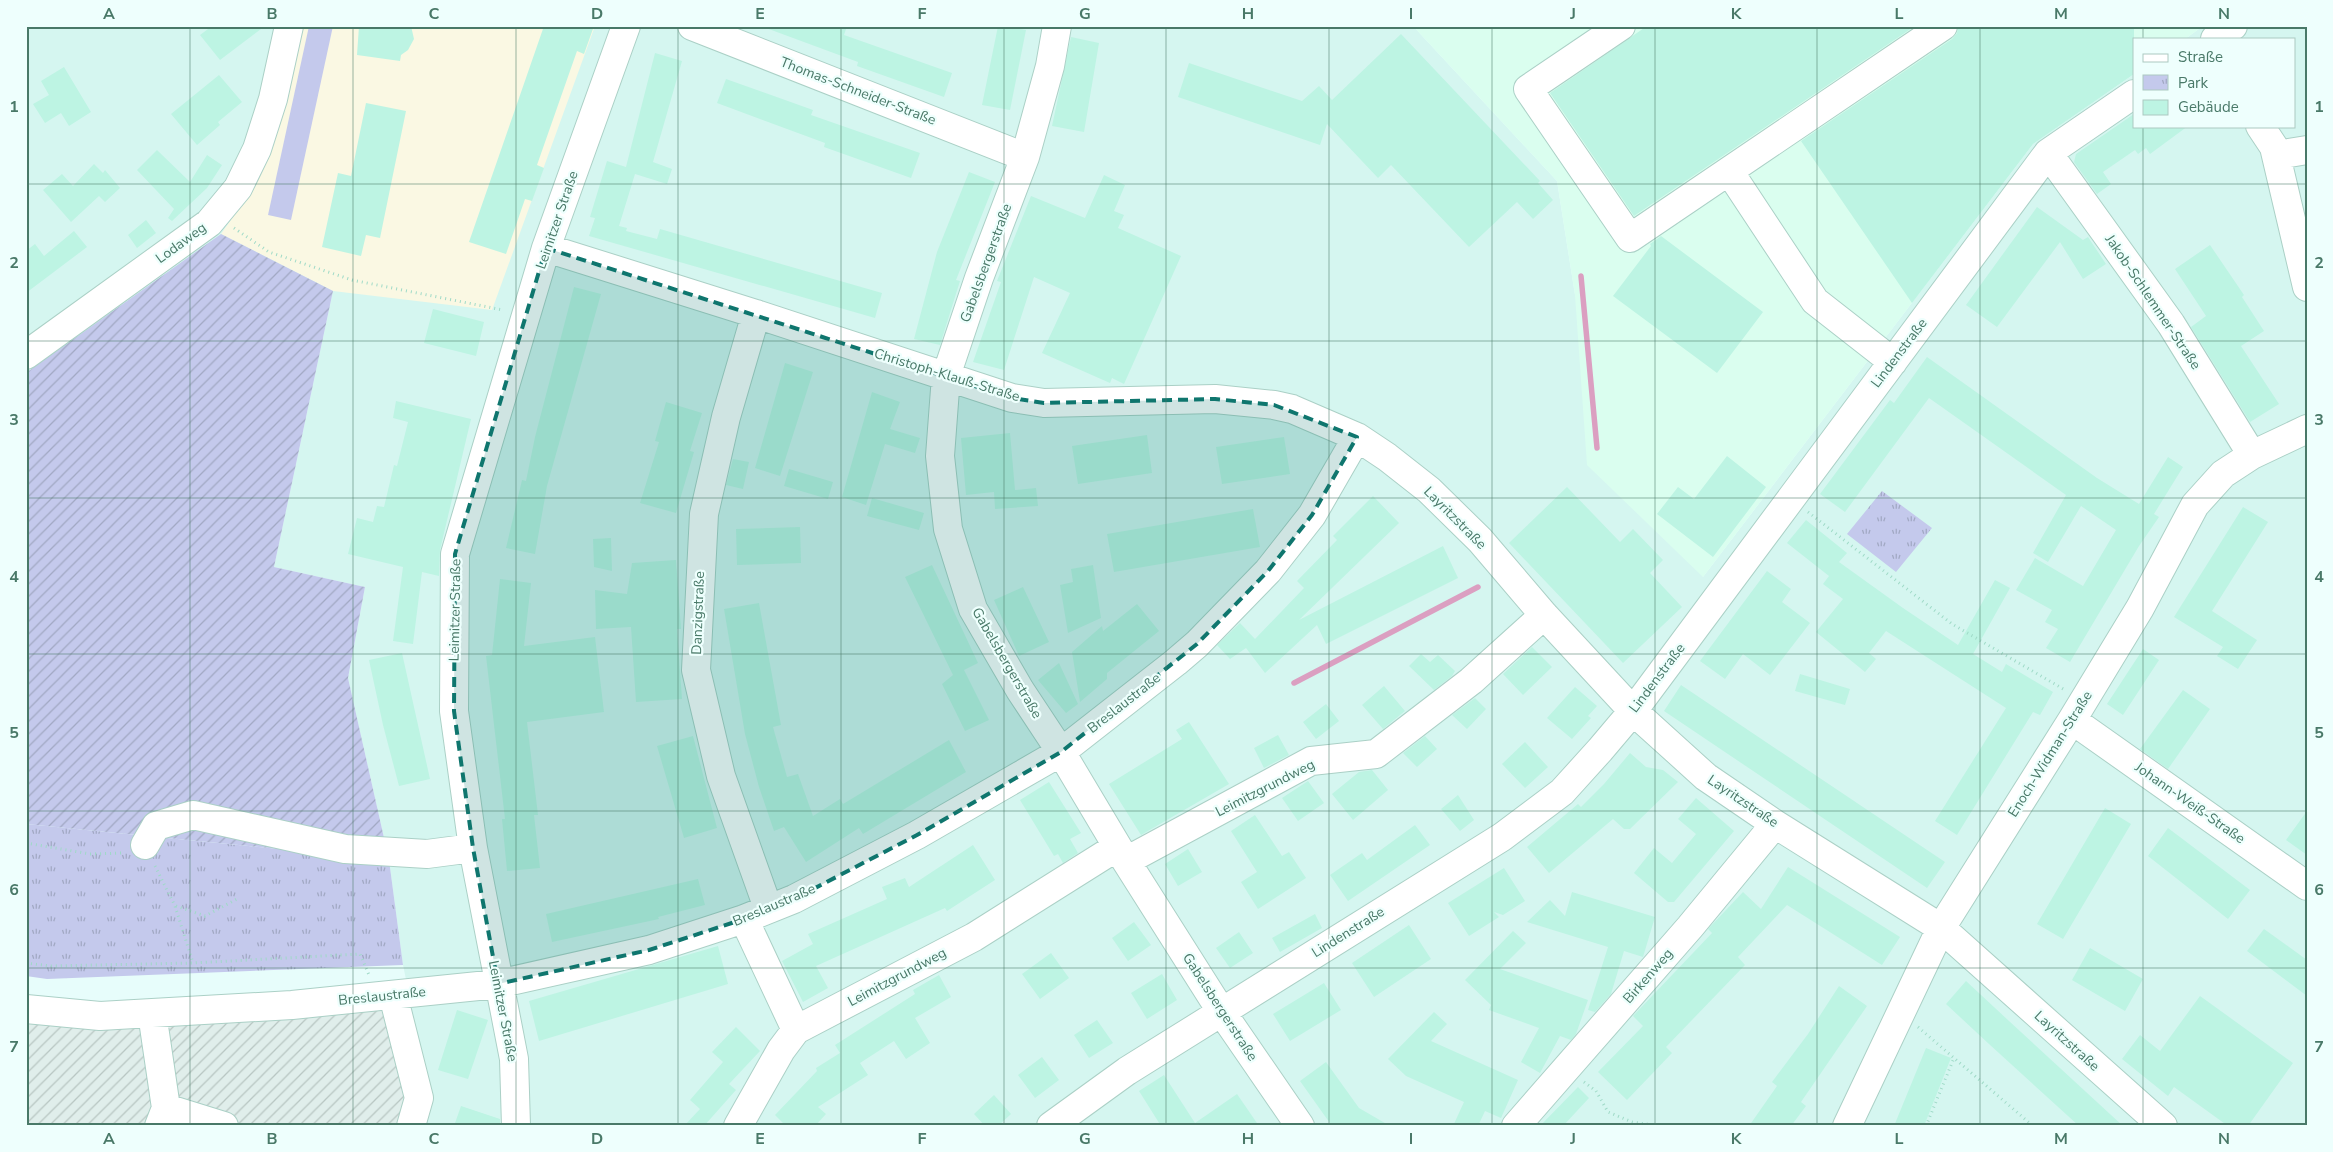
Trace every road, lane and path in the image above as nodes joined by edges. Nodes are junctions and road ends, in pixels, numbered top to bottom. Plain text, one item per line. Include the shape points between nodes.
1 (289, 26) edge
2 (626, 26) edge
3 (692, 26) edge
4 (1057, 26) edge
5 (1621, 26) edge
6 (1943, 26) edge
7 (2233, 26) edge
8 (2216, 38) edge
9 (2133, 95) edge
10 (2261, 128) edge
11 (2307, 150) edge
12 (2048, 153) junction
13 (2277, 155) junction
14 (1025, 157) junction
15 (1729, 171) junction
16 (215, 215) junction
17 (546, 248) junction
18 (2307, 287) edge
19 (756, 314) junction
20 (526, 315) junction
21 (26, 355) edge
22 (1893, 362) junction
23 (946, 376) junction
24 (2307, 429) edge
25 (1357, 437) junction
26 (2252, 455) junction
27 (1791, 499) junction
28 (1544, 615) junction
29 (2078, 710) junction
30 (1633, 711) junction
31 (1061, 752) junction
32 (1775, 824) junction
33 (26, 843) edge
34 (145, 845) junction
35 (473, 848) junction
36 (1122, 854) junction
37 (2307, 886) edge
38 (237, 899) dead end
39 (175, 906) junction
40 (768, 908) junction
41 (744, 919) junction
42 (1940, 928) junction
43 (26, 963) edge
44 (193, 963) junction
45 (498, 984) junction
46 (386, 996) junction
47 (26, 1009) edge
48 (1221, 1011) junction
49 (1901, 1012) junction
50 (152, 1013) junction
51 (796, 1030) junction
52 (1954, 1058) junction
53 (1568, 1068) junction
54 (162, 1117) edge
55 (224, 1126) edge
56 (412, 1126) edge
57 (516, 1126) edge
58 (738, 1126) edge
59 (1051, 1126) edge
60 (1300, 1126) edge
61 (1516, 1126) edge
62 (1660, 1126) edge
63 (1847, 1126) edge
64 (1926, 1126) edge
65 (2034, 1126) edge
66 (2163, 1126) edge

1 - 16 street, Lodaweg via 273,99 257,149 238,188
2 - 17 street, Leimitzer Straße
3 - 14 street, Thomas-Schneider-Straße
4 - 14 street, Gabelsbergerstraße via 1050,66
5 - 15 street via 1528,89 1630,238
6 - 15 street
7 - 8 street
9 - 12 street, Lindenstraße
10 - 13 street
11 - 13 street
12 - 22 street, Lindenstraße
12 - 26 street, Jakob-Schlemmer-Straße via 2171,324
13 - 18 street
14 - 23 street, Gabelsbergerstraße
15 - 22 street via 1815,301
16 - 20 path via 269,252 352,280
16 - 21 street, Lodaweg via 209,223
17 - 19 street, Christoph-Klauß-Straße
17 - 20 street, Leimitzer Straße
19 - 23 street, Christoph-Klauß-Straße
19 - 40 street, Danzigstraße via 726,417 704,514 696,670 721,776
20 - 35 street, Leimitzer Straße via 455,554 454,711
22 - 27 street, Lindenstraße
23 - 25 street, Christoph-Klauß-Straße via 1004,396 1044,403 1215,399 1274,405 1292,409
23 - 31 street, Gabelsbergerstraße via 940,456 948,529 973,608 1020,690
24 - 26 street, Enoch-Widman-Straße
25 - 28 street, Layritzstraße via 1429,490 1480,540
25 - 31 street, Breslaustraße via 1312,515 1268,571 1196,644
26 - 29 street, Enoch-Widman-Straße via 2223,474 2195,505 2140,608
27 - 29 path via 1952,624
27 - 30 street, Lindenstraße
28 - 30 street, Layritzstraße
28 - 36 street, Leimitzgrundweg via 1471,680 1376,754 1311,761
29 - 37 street, Johann-Weiß-Straße
29 - 42 street, Enoch-Widman-Straße
30 - 32 street, Layritzstraße via 1706,778
30 - 48 street, Lindenstraße via 1562,792 1502,837
31 - 36 street, Gabelsbergerstraße
31 - 40 street, Breslaustraße via 917,835 794,899
32 - 42 street, Layritzstraße
32 - 53 street, Birkenweg
33 - 34 path via 90,854 124,853
34 - 35 street via 156,826 194,815 345,849 427,854
34 - 39 path
35 - 45 street, Leimitzer Straße
36 - 48 street, Gabelsbergerstraße
36 - 51 street, Leimitzgrundweg via 974,937
38 - 39 path via 205,916
39 - 44 path
40 - 41 street, Breslaustraße
41 - 45 street, Breslaustraße via 649,950
41 - 51 street
42 - 49 street, Enoch-Widman-Straße
42 - 66 street, Layritzstraße
43 - 44 path via 50,966
44 - 46 path via 360,954
45 - 46 street, Breslaustraße
45 - 57 street, Leimitzer Straße via 514,1060
46 - 50 street, Breslaustraße
46 - 56 street via 419,1098
47 - 50 street, Breslaustraße via 100,1016
48 - 59 street, Lindenstraße via 1127,1071
48 - 60 street, Gabelsbergerstraße
49 - 52 path
49 - 63 street, Enoch-Widman-Straße
50 - 54 street
51 - 58 street, Leimitzgrundweg
52 - 64 path
52 - 65 path
53 - 61 street, Birkenweg
53 - 62 path via 1596,1091 1608,1112 1632,1122
54 - 55 street

